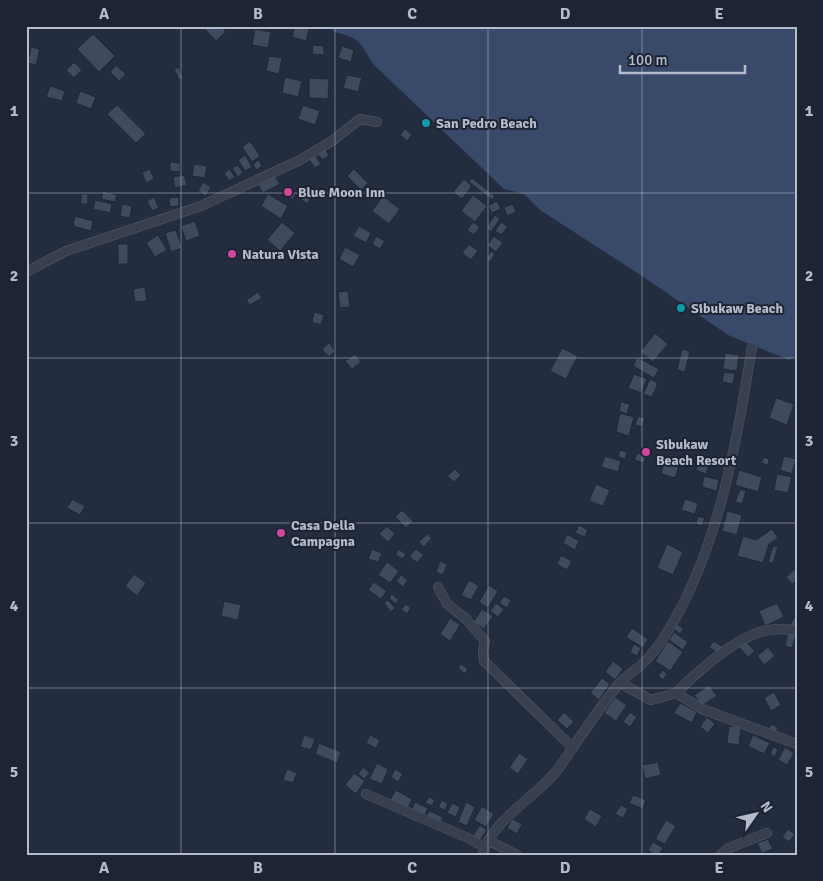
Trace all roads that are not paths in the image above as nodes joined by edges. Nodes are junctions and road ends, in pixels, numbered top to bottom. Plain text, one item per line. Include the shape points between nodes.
1 (378, 122) dead end
2 (26, 272) edge
3 (752, 347) dead end
4 (438, 587) dead end
5 (797, 630) edge
6 (620, 683) junction
7 (676, 693) junction
8 (797, 744) edge
9 (573, 748) junction
10 (366, 794) dead end
11 (768, 833) dead end
12 (485, 847) edge
13 (517, 855) edge
14 (720, 855) edge

1 - 2 street via 360,119 300,160 209,202 66,251
3 - 6 street via 733,456 707,548 662,639 641,666
4 - 9 street via 447,604 465,618 485,641 484,661
5 - 7 street via 769,630 748,636 697,672
6 - 7 street via 652,700
6 - 9 street
7 - 8 street via 702,709
9 - 12 street via 553,776 505,819
10 - 12 street
11 - 14 street via 727,848
12 - 13 street

